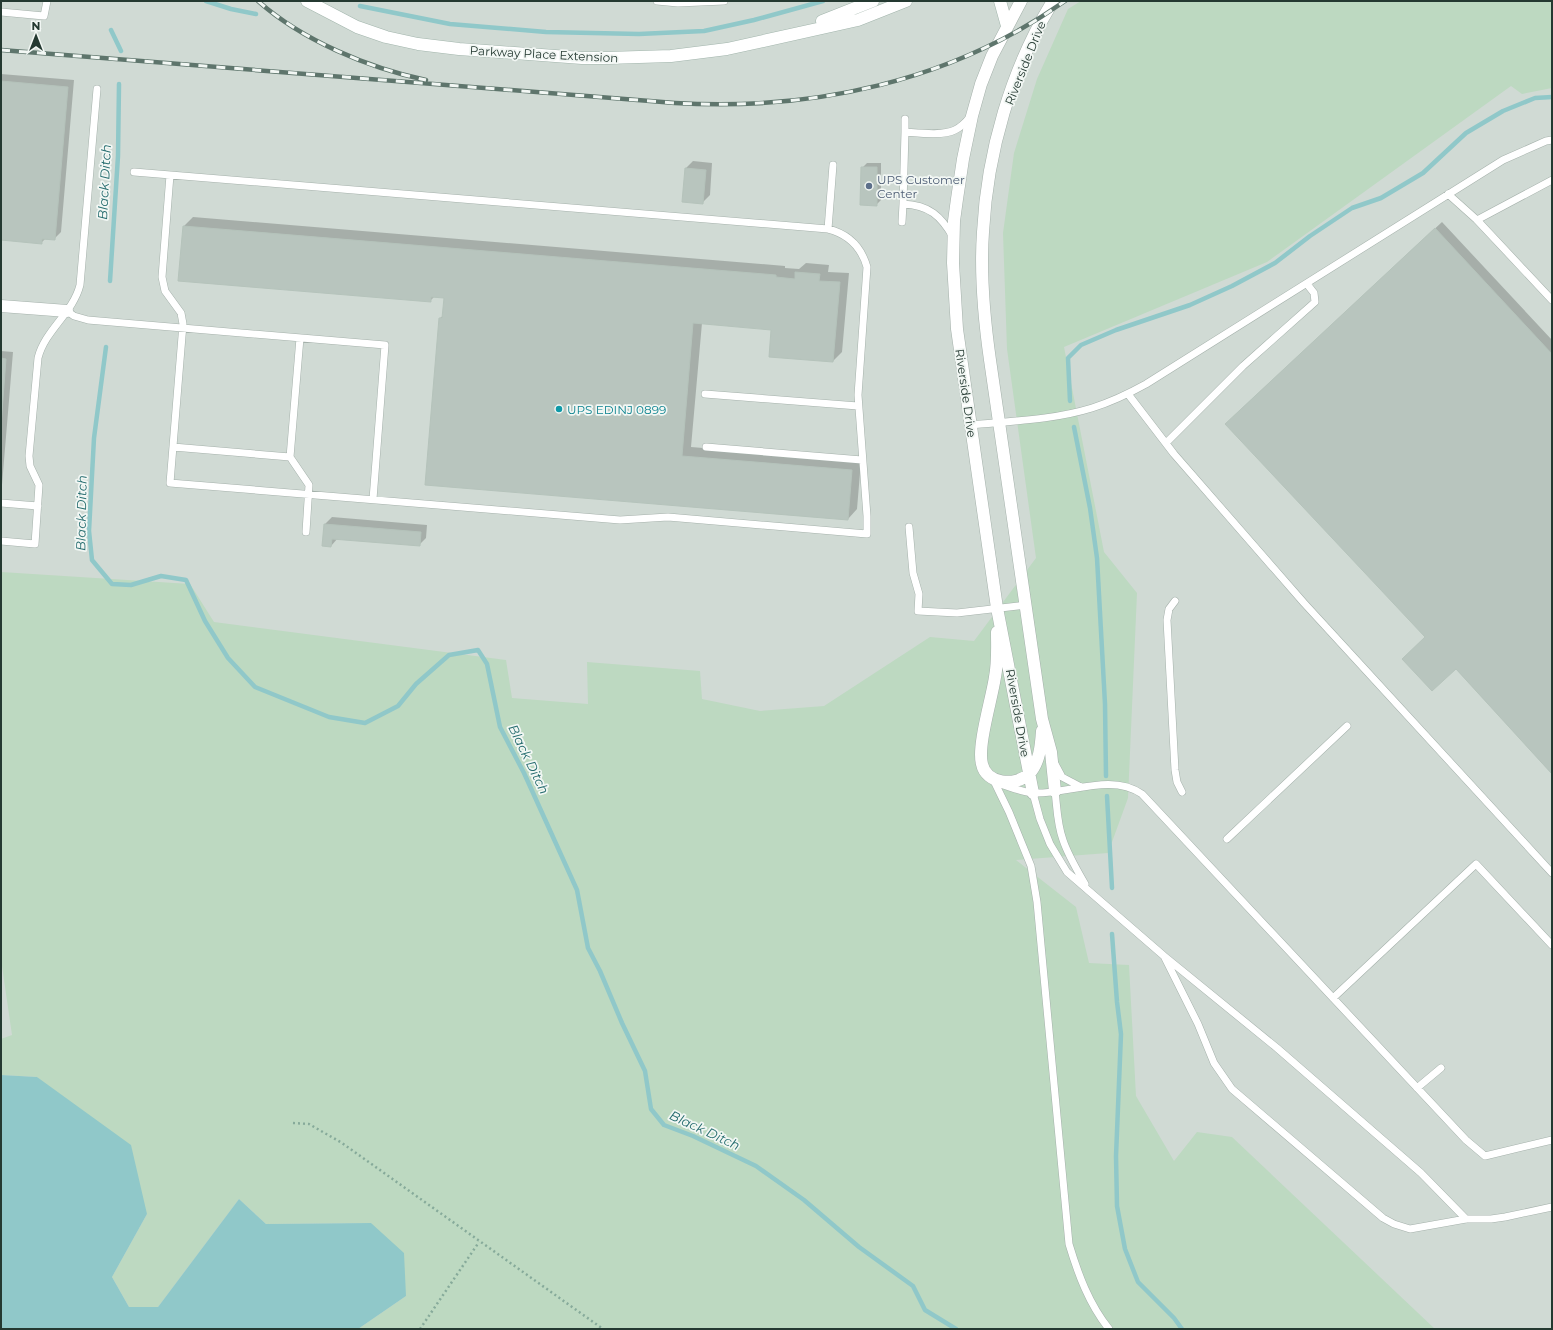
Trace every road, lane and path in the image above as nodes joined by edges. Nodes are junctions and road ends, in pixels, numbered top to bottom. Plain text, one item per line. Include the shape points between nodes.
1 (46, 1) edge
2 (307, 1) edge
3 (657, 1) edge
4 (724, 1) edge
5 (873, 1) edge
6 (906, 1) edge
7 (1000, 1) edge
8 (1021, 1) edge
9 (1053, 1) edge
10 (695, 2) edge
11 (1, 12) edge
12 (1007, 26) junction
13 (787, 35) junction
14 (97, 89) dead end
15 (972, 116) junction
16 (905, 119) dead end
17 (905, 132) junction
18 (1552, 140) edge
19 (833, 165) dead end
20 (134, 172) dead end
21 (170, 175) junction
22 (1552, 180) edge
23 (1448, 194) junction
24 (903, 204) junction
25 (1477, 220) junction
26 (902, 222) dead end
27 (828, 229) junction
28 (953, 238) junction
29 (1307, 284) junction
30 (1552, 300) edge
31 (1, 306) edge
32 (67, 311) junction
33 (183, 328) junction
34 (300, 338) junction
35 (705, 394) dead end
36 (1128, 394) junction
37 (858, 406) junction
38 (999, 422) junction
39 (970, 425) junction
40 (1166, 443) junction
41 (173, 447) junction
42 (706, 447) dead end
43 (290, 457) junction
44 (862, 460) junction
45 (309, 494) junction
46 (373, 499) junction
47 (1, 503) edge
48 (38, 506) junction
49 (909, 527) dead end
50 (306, 532) dead end
51 (1, 541) edge
52 (1175, 601) dead end
53 (1026, 605) junction
54 (997, 608) junction
55 (1042, 719) junction
56 (1348, 726) dead end
57 (1051, 752) junction
58 (1029, 774) junction
59 (993, 779) junction
60 (1081, 787) junction
61 (1055, 791) junction
62 (1182, 792) dead end
63 (1033, 793) junction
64 (1227, 839) dead end
65 (1552, 874) edge
66 (1088, 889) junction
67 (1552, 945) edge
68 (1164, 956) junction
69 (1333, 998) junction
70 (1441, 1068) dead end
71 (1417, 1088) junction
72 (294, 1123) dead end
73 (1552, 1140) edge
74 (1552, 1207) edge
75 (1466, 1220) junction
76 (479, 1242) junction
77 (420, 1329) edge
78 (603, 1329) edge
79 (1109, 1329) edge

1 - 11 lane via 44,16
2 - 13 street, Parkway Place Extension via 357,27 402,41 459,49 557,56 671,56 727,49
3 - 10 lane
4 - 10 lane
5 - 13 street, Parkway Place Extension
6 - 13 street, Parkway Place Extension via 858,20
7 - 12 street
8 - 12 street, Riverside Drive
9 - 38 street, Riverside Drive via 1028,49 1010,94 988,182 983,232 983,283 986,334
12 - 15 street, Riverside Drive via 986,70
14 - 32 lane via 81,281
15 - 17 lane via 954,130
15 - 28 street, Riverside Drive via 960,178
16 - 17 lane
17 - 24 lane
18 - 23 lane via 1503,160
19 - 27 lane
20 - 21 lane
21 - 27 lane
21 - 33 lane via 162,278 168,296 181,313
22 - 25 lane
23 - 25 lane
23 - 29 lane
24 - 26 lane
24 - 28 lane via 913,205 938,216
25 - 30 lane
27 - 37 lane via 840,233 856,244 863,254 867,267
28 - 39 street, Riverside Drive via 957,329
29 - 36 lane
29 - 40 lane via 1314,293 1315,302 1243,366
31 - 32 street
32 - 33 lane via 88,320
32 - 48 lane via 43,344 38,358 29,456 30,466 39,485
33 - 34 lane
33 - 41 lane
34 - 43 lane
34 - 46 lane via 385,345
35 - 37 lane
36 - 38 lane via 1070,413
36 - 40 lane
37 - 44 lane
38 - 39 lane
38 - 53 street, Riverside Drive
39 - 54 street, Riverside Drive
40 - 65 lane via 1304,603
41 - 43 lane
41 - 45 lane via 170,483
42 - 44 lane
43 - 45 lane via 307,480
44 - 46 lane via 867,534 668,517 620,520
45 - 46 lane
45 - 50 lane
47 - 48 lane
48 - 51 lane via 35,544
49 - 54 lane via 913,573 919,594 918,611 957,614
52 - 62 lane via 1169,609 1167,620 1175,770
53 - 54 lane
53 - 55 street, Riverside Drive
54 - 58 street, Riverside Drive
54 - 59 street via 995,676 980,757 984,771
55 - 57 street, Riverside Drive
55 - 58 street via 1040,750
56 - 64 lane
57 - 60 lane via 1062,777
57 - 61 street, Riverside Drive
58 - 59 street via 1010,782
58 - 63 street, Riverside Drive
59 - 63 lane via 1003,785
59 - 79 lane via 1031,866 1037,902 1069,1244 1080,1278 1102,1321
60 - 61 lane
60 - 69 lane via 1123,786 1142,794
61 - 63 lane
61 - 66 lane via 1063,840
63 - 66 lane via 1040,819 1056,853 1067,872
66 - 68 lane
67 - 69 lane via 1476,864
68 - 75 lane via 1422,1172
68 - 75 lane via 1219,1071 1237,1095 1394,1224 1410,1228
69 - 71 lane
70 - 71 lane
71 - 73 lane via 1466,1140 1485,1156
72 - 76 path via 309,1124 342,1143
74 - 75 lane via 1505,1217
76 - 77 path
76 - 78 path

